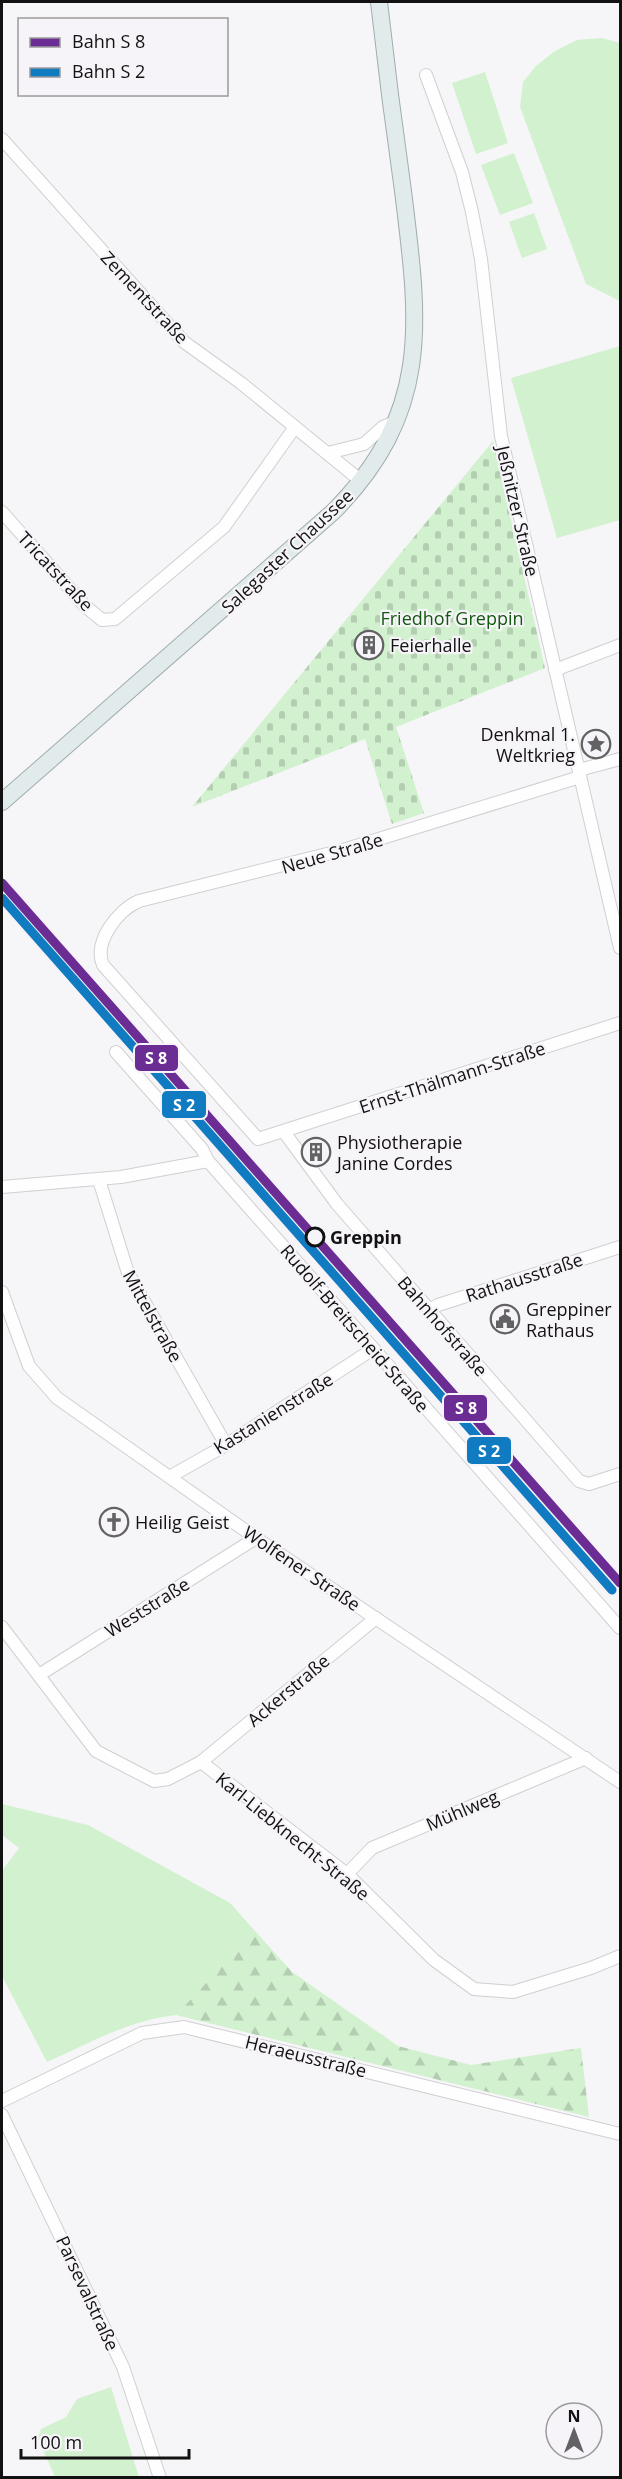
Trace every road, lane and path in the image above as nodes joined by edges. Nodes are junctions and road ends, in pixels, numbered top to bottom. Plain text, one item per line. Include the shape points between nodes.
1 (379, 2) edge
2 (426, 75) dead end
3 (2, 139) edge
4 (397, 421) junction
5 (295, 427) junction
6 (328, 453) junction
7 (361, 481) junction
8 (2, 512) edge
9 (621, 645) edge
10 (555, 670) junction
11 (621, 759) edge
12 (579, 773) junction
13 (2, 802) edge
14 (101, 947) joint
15 (621, 948) edge
16 (621, 1023) edge
17 (116, 1052) dead end
18 (284, 1132) junction
19 (208, 1161) junction
20 (99, 1180) junction
21 (2, 1187) edge
22 (621, 1247) edge
23 (2, 1292) edge
24 (429, 1310) junction
25 (374, 1349) junction
26 (226, 1445) junction
27 (621, 1474) edge
28 (171, 1476) junction
29 (256, 1538) junction
30 (376, 1617) junction
31 (2, 1627) edge
32 (621, 1628) edge
33 (39, 1675) junction
34 (585, 1758) junction
35 (201, 1762) junction
36 (621, 1782) edge
37 (347, 1874) junction
38 (621, 1956) edge
39 (2, 2101) edge
40 (2, 2115) edge
41 (621, 2133) edge
42 (160, 2478) edge

1 - 4 main road, Salegaster Chaussee via 416,309 412,363
2 - 10 street, Jeßnitzer Straße via 462,172 472,212 501,436
3 - 5 street, Zementstraße via 184,342
4 - 6 street via 382,427 364,444
4 - 7 main road, Salegaster Chaussee
5 - 6 street, Zementstraße
5 - 8 street, Tricatstraße via 224,527 115,618 102,620 85,606
6 - 7 street, Zementstraße
7 - 13 main road, Salegaster Chaussee via 317,527
9 - 10 street
10 - 12 street, Jeßnitzer Straße
11 - 12 street, Neue Straße
12 - 14 street, Neue Straße via 322,856 139,901 116,919
12 - 15 street, Jeßnitzer Straße
14 - 18 street, Ernst-Thälmann-Straße via 103,965 243,1126 258,1139
16 - 18 street, Ernst-Thälmann-Straße
17 - 19 street, Rudolf-Breitscheid-Straße via 202,1149
18 - 24 street, Bahnhofstraße via 322,1187
19 - 20 street
19 - 25 street, Rudolf-Breitscheid-Straße
20 - 21 street
20 - 26 street, Mittelstraße via 128,1273
22 - 24 street, Rathausstraße
23 - 28 street, Wolfener Straße via 29,1366 57,1398
24 - 27 street, Bahnhofstraße via 579,1481 589,1484
25 - 26 street, Kastanienstraße
25 - 32 street, Rudolf-Breitscheid-Straße
26 - 28 street, Kastanienstraße
28 - 29 street, Wolfener Straße
29 - 30 street, Wolfener Straße
29 - 33 street, Weststraße
30 - 34 street, Wolfener Straße
30 - 35 street, Ackerstraße
31 - 33 street, Karl-Liebknecht-Straße
33 - 35 street, Karl-Liebknecht-Straße via 96,1751 154,1781 168,1779
34 - 36 street, Wolfener Straße
34 - 37 street, Mühlweg via 372,1848
35 - 37 street, Karl-Liebknecht-Straße
37 - 38 street, Karl-Liebknecht-Straße via 434,1960 474,1989 513,1992
39 - 41 street, Heraeusstraße via 142,2032 184,2027
40 - 42 street, Parsevalstraße via 123,2367

